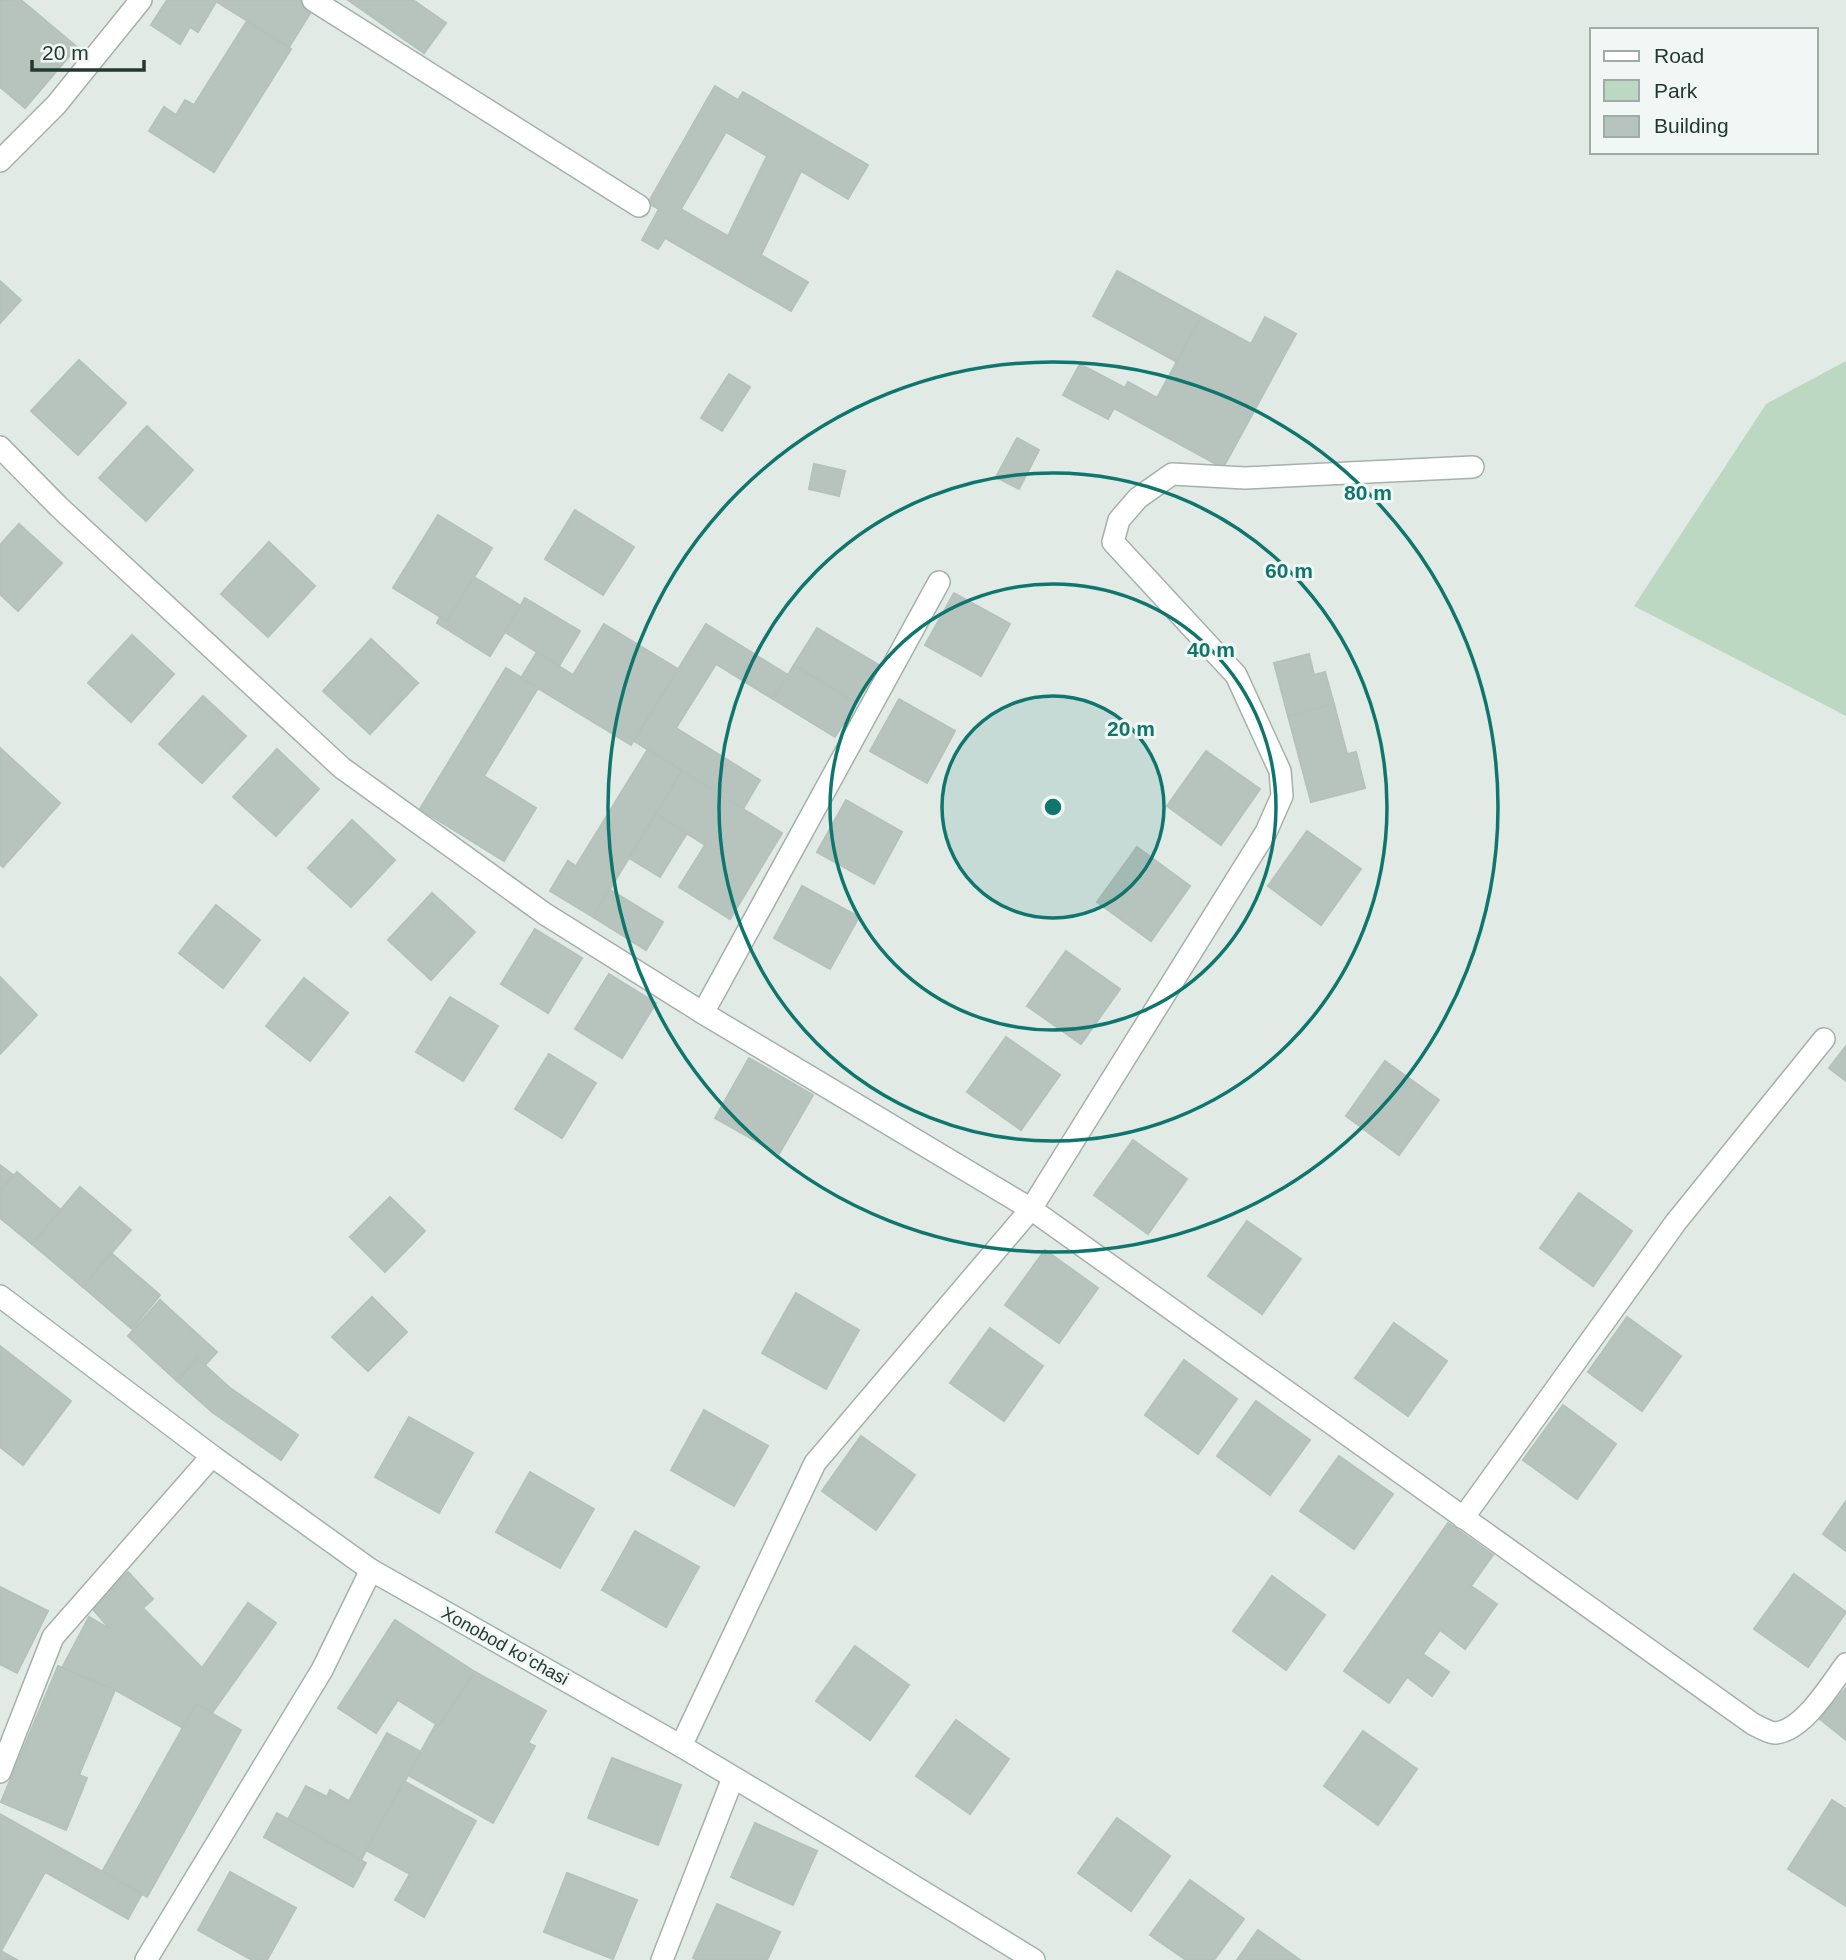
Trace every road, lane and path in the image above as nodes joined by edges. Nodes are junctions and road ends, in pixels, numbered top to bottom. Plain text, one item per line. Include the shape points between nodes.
1 (313, 0) edge
2 (133, 3) edge
3 (0, 160) edge
4 (639, 206) dead end
5 (0, 447) edge
6 (1473, 467) dead end
7 (939, 582) dead end
8 (703, 1013) junction
9 (1824, 1039) dead end
10 (1031, 1209) junction
11 (0, 1296) edge
12 (212, 1456) junction
13 (1464, 1518) junction
14 (371, 1570) junction
15 (1846, 1664) edge
16 (681, 1746) junction
17 (0, 1772) edge
18 (733, 1778) junction
19 (146, 1960) edge
20 (662, 1960) edge
21 (1034, 1960) edge

1 - 4 street
2 - 3 street via 56,105
5 - 8 street via 342,768 545,914
6 - 10 street via 1245,478 1172,474 1138,498 1119,520 1113,542 1236,675 1280,771 1282,796 1266,832
7 - 8 street
8 - 10 street
9 - 13 street via 1676,1222
10 - 13 street
10 - 16 street via 815,1463
11 - 12 street, Xonobod koʻchasi
12 - 14 street, Xonobod koʻchasi
12 - 17 street via 53,1637
13 - 15 street via 1753,1724 1773,1733 1790,1729 1807,1715
14 - 16 street, Xonobod koʻchasi
14 - 19 street via 322,1670
16 - 18 street, Xonobod koʻchasi
18 - 20 street
18 - 21 street, Xonobod koʻchasi

